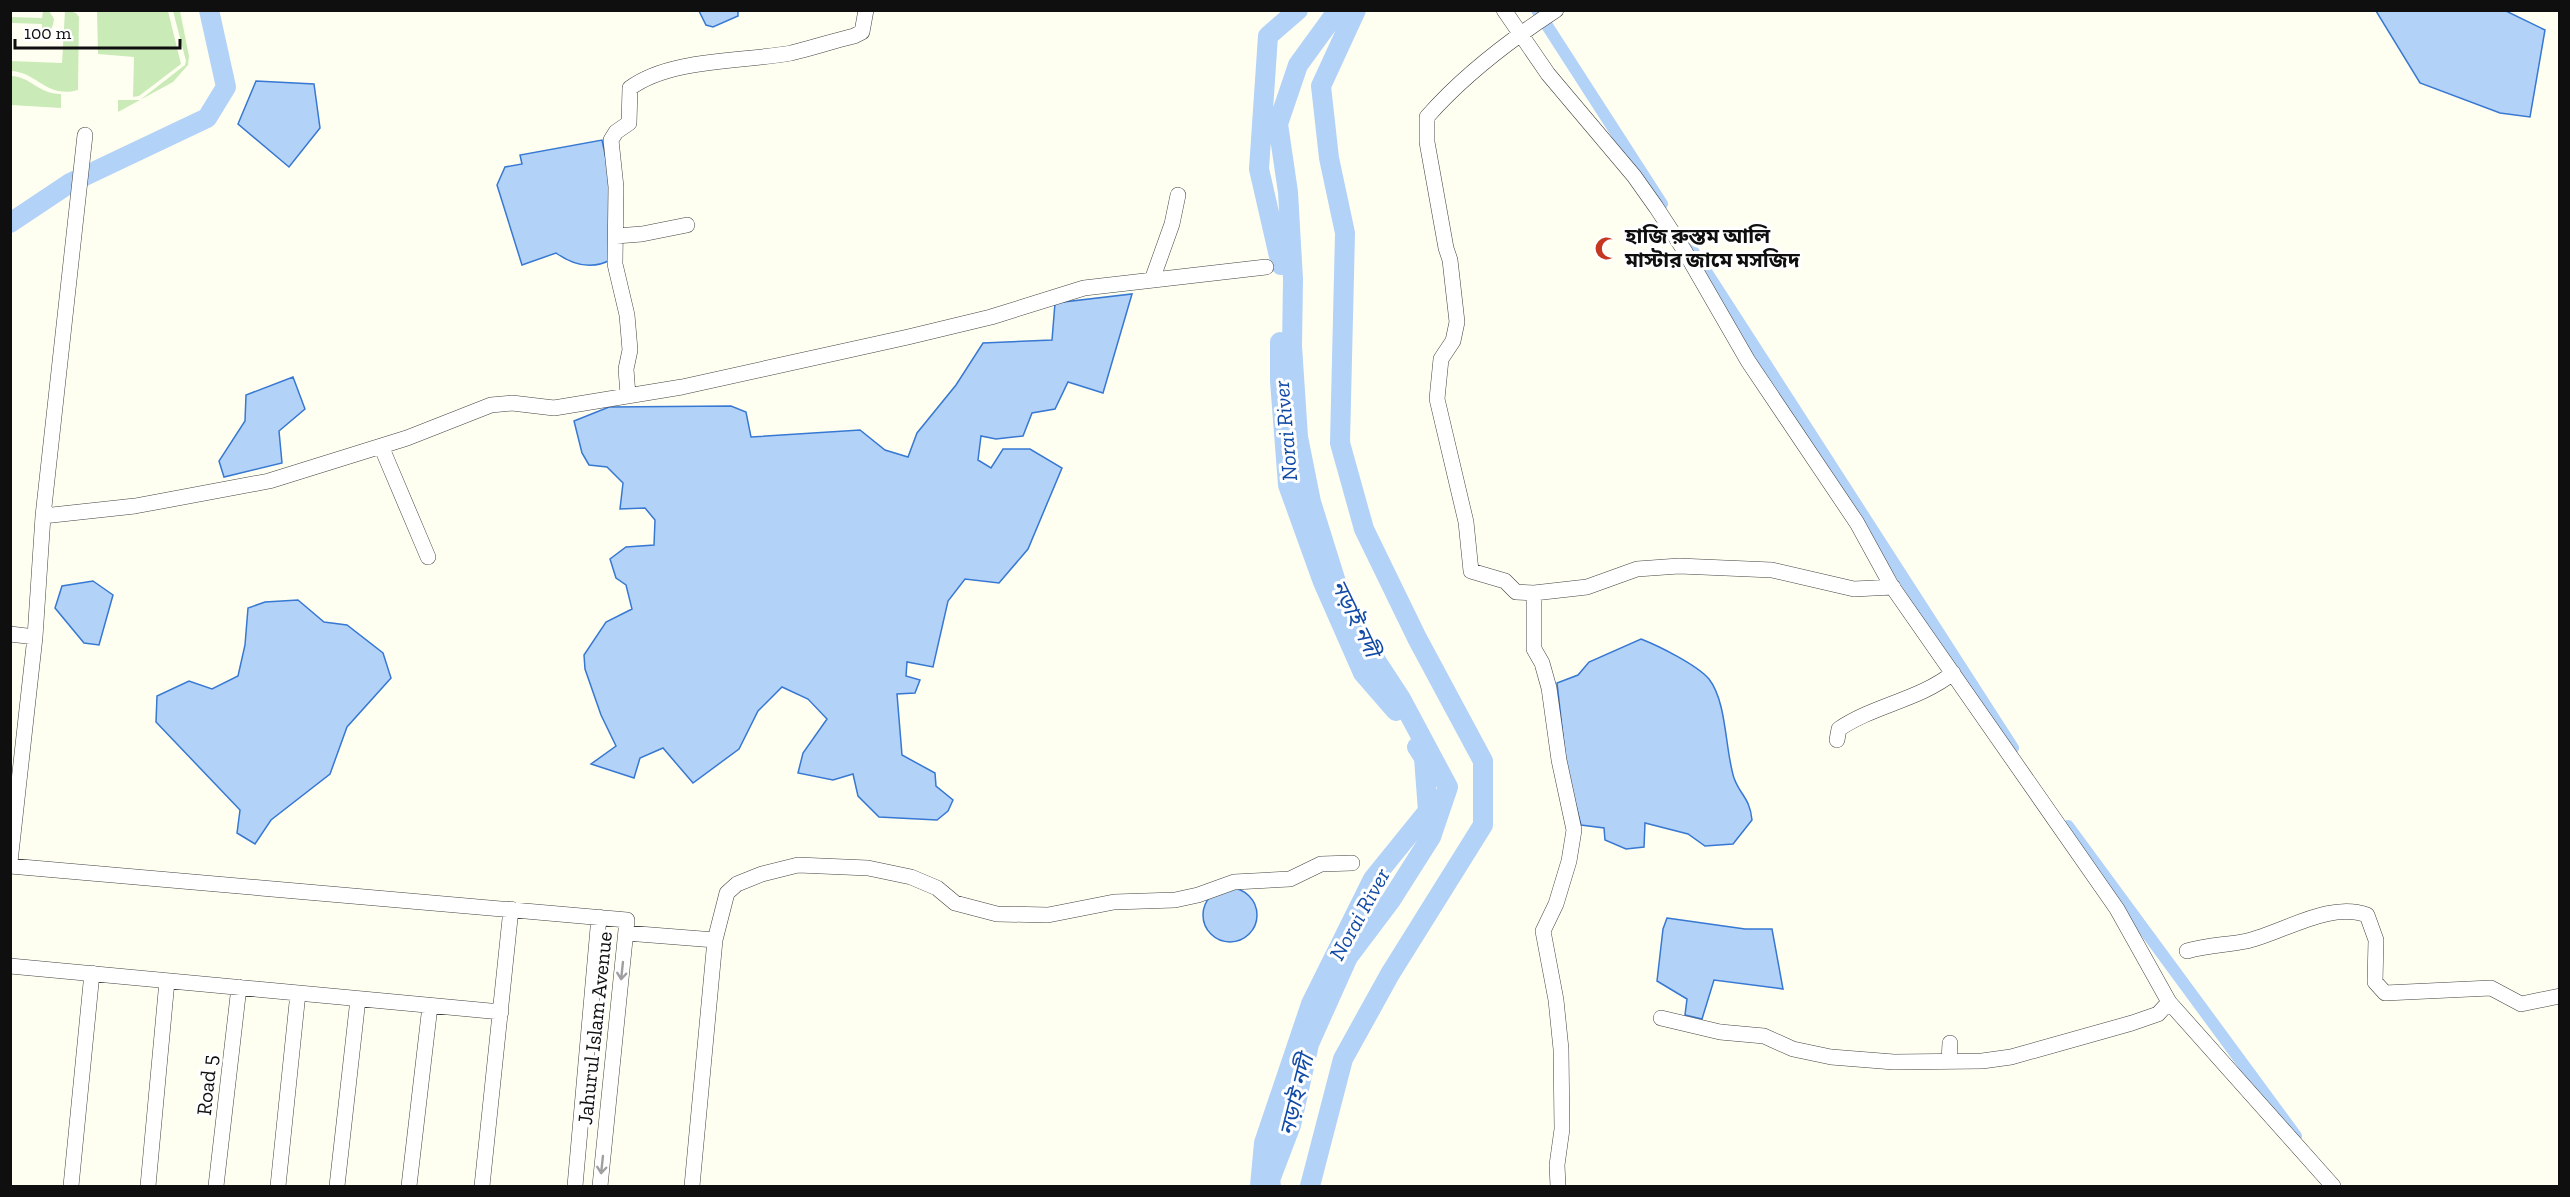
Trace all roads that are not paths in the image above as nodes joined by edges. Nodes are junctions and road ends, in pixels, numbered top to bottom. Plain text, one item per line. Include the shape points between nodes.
1 (866, 10) edge
2 (1504, 10) edge
3 (1556, 10) edge
4 (1520, 34) junction
5 (85, 135) dead end
6 (1178, 195) dead end
7 (687, 225) dead end
8 (616, 236) junction
9 (1266, 267) dead end
10 (1152, 280) junction
11 (628, 395) junction
12 (381, 446) junction
13 (43, 516) junction
14 (428, 557) dead end
15 (1893, 587) junction
16 (1534, 593) junction
17 (10, 634) edge
18 (34, 637) junction
19 (1953, 673) junction
20 (1837, 740) dead end
21 (1352, 863) dead end
22 (10, 864) edge
23 (511, 909) junction
24 (599, 916) junction
25 (626, 933) junction
26 (715, 940) junction
27 (2187, 951) dead end
28 (10, 966) edge
29 (92, 974) junction
30 (167, 981) junction
31 (239, 987) junction
32 (298, 993) junction
33 (2559, 996) edge
34 (358, 999) junction
35 (2169, 1002) junction
36 (430, 1006) junction
37 (501, 1012) junction
38 (1661, 1018) dead end
39 (1950, 1043) dead end
40 (1949, 1061) junction
41 (71, 1186) edge
42 (148, 1186) edge
43 (216, 1186) edge
44 (278, 1186) edge
45 (337, 1186) edge
46 (409, 1186) edge
47 (482, 1186) edge
48 (575, 1186) edge
49 (600, 1186) edge
50 (692, 1186) edge
51 (1558, 1186) edge
52 (2333, 1186) edge

1 - 8 street via 862,32 854,36 792,52 682,67 630,88 629,123 611,140
2 - 4 street
3 - 4 street
4 - 15 street via 1656,207 1748,361 1857,523
4 - 16 street via 1443,99 1427,117 1427,125 1457,322 1453,341 1442,359 1437,399 1467,522 1471,570 1505,581 1516,592
5 - 13 street
6 - 10 street
7 - 8 street
8 - 11 street via 615,264 627,315 630,350 626,369
9 - 10 street
10 - 11 street via 1084,288 991,317 854,347 801,363
11 - 12 street via 554,408 512,402 491,405
12 - 13 street via 269,481 135,506
12 - 14 street
13 - 18 street
15 - 16 street via 1854,589 1772,570 1679,566 1637,569 1587,586
15 - 19 street
16 - 51 street via 1534,649 1549,688 1574,830 1556,904 1543,931 1561,1049
17 - 18 street
18 - 22 street
19 - 20 street via 1941,682 1852,720 1839,729
19 - 35 street via 2117,909
21 - 26 street via 1321,864 1290,879 1234,882 1175,900 1114,902 1048,915 997,914 955,903 937,888 911,877 868,868 798,865 762,874 737,884 727,893
22 - 23 street
23 - 24 street
23 - 37 street
24 - 25 street, Jahurul Islam Avenue via 627,920
24 - 48 street, Jahurul Islam Avenue
25 - 26 street
25 -> 49 street, Jahurul Islam Avenue
26 - 50 street
27 - 33 street via 2246,941 2352,909 2367,915 2376,940 2375,982 2385,993 2491,988 2521,1004
28 - 29 street
29 - 30 street
29 - 41 street
30 - 31 street
30 - 42 street
31 - 32 street
31 - 43 street, Road 5
32 - 34 street
32 - 44 street
34 - 36 street
34 - 45 street
35 - 40 street via 2158,1014 2011,1057
35 - 52 street
36 - 37 street
36 - 46 street
37 - 47 street
38 - 40 street via 1720,1032 1764,1036 1793,1049 1832,1056 1894,1062
39 - 40 street

